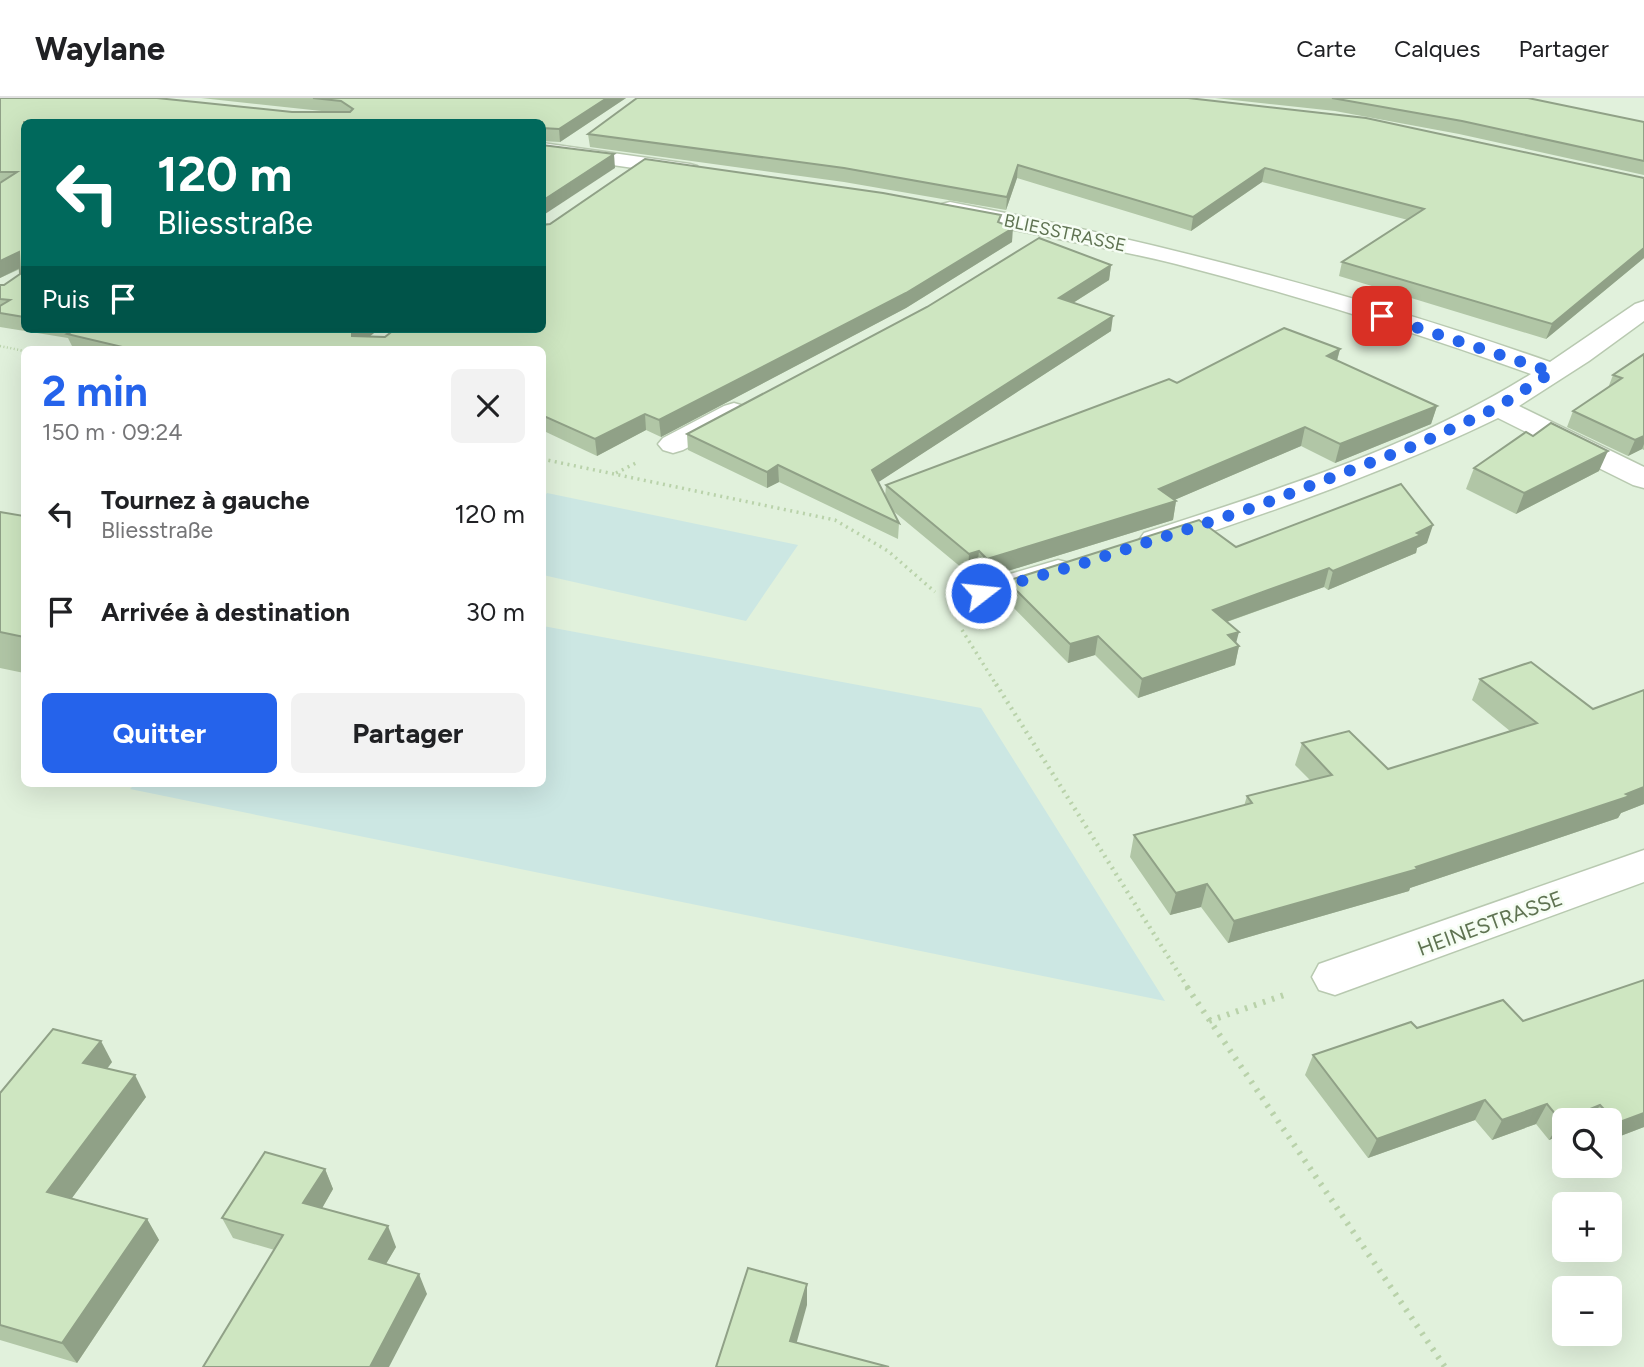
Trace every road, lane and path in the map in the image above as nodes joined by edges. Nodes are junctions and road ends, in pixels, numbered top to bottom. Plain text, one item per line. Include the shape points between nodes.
1 (587, 137) edge
2 (554, 151) edge
3 (640, 163) junction
4 (717, 173) edge
5 (618, 178) edge
6 (930, 206) edge
7 (1052, 230) junction
8 (1017, 252) edge
9 (1644, 309) edge
10 (0, 346) edge
11 (21, 350) edge
12 (1552, 372) junction
13 (757, 400) edge
14 (1498, 407) junction
15 (673, 443) dead end
16 (546, 460) edge
17 (1644, 479) edge
18 (1126, 549) edge
19 (1087, 562) edge
20 (981, 593) dead end
21 (936, 594) dead end
22 (961, 627) dead end
23 (1644, 866) edge
24 (1335, 977) joint
25 (1209, 1021) junction
26 (1445, 1367) edge

1 - 2 street
2 - 3 street
3 - 4 street
3 - 5 street
6 - 7 street, BLIESSTRASSE
7 - 8 street
7 - 12 street, BLIESSTRASSE via 1295,289
9 - 12 street
10 - 11 path
12 - 14 street
13 - 15 street
14 - 17 street
14 - 18 street via 1406,449 1255,507
16 - 21 path via 835,520 908,564
19 - 20 street
22 - 25 path
23 - 24 street, HEINESTRASSE
24 - 25 path
25 - 26 path

